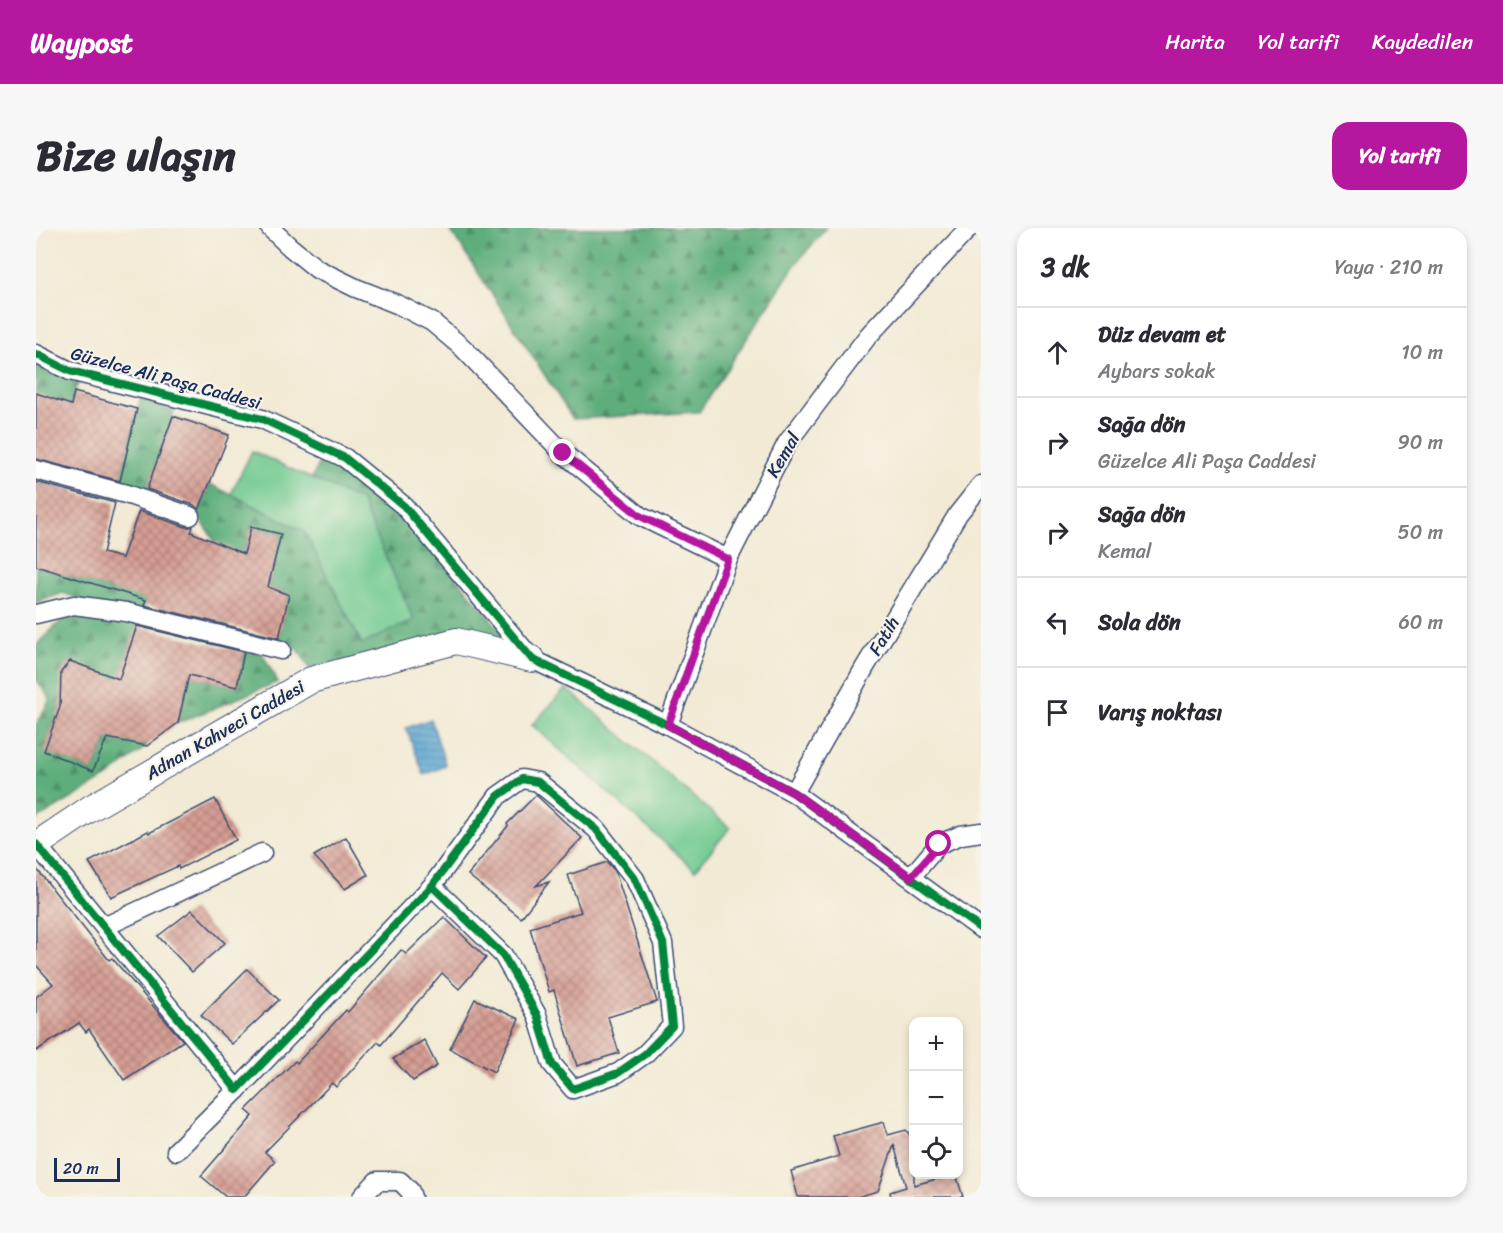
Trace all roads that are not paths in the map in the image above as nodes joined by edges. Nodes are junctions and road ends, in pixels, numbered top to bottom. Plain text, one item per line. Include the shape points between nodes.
1 (270, 228) edge
2 (969, 228) edge
3 (36, 354) edge
4 (36, 470) edge
5 (981, 485) edge
6 (190, 516) dead end
7 (728, 559) junction
8 (36, 614) edge
9 (281, 650) dead end
10 (532, 659) junction
11 (668, 725) junction
12 (794, 793) junction
13 (981, 832) edge
14 (36, 844) edge
15 (262, 853) dead end
16 (911, 877) junction
17 (432, 886) junction
18 (104, 927) junction
19 (981, 928) edge
20 (237, 1090) junction
21 (176, 1151) dead end
22 (362, 1197) edge
23 (412, 1197) edge

1 - 7 street via 317,269 432,322 463,348 563,453 640,516
2 - 7 street, Kemal via 868,336 787,443
3 - 10 street, Güzelce Ali Paşa Caddesi via 70,371 262,418 345,458 404,506
4 - 6 street
5 - 12 street, Fatih via 958,514 865,667
7 - 11 street, Kemal
8 - 9 street via 74,605 126,612
10 - 11 street, Güzelce Ali Paşa Caddesi
10 - 14 main road, Adnan Kahveci Caddesi via 456,641 311,680
11 - 12 street, Güzelce Ali Paşa Caddesi
12 - 16 street, Güzelce Ali Paşa Caddesi
13 - 16 street via 939,844
14 - 18 street
15 - 18 street
16 - 19 street, Güzelce Ali Paşa Caddesi
17 - 17 street via 503,955 537,1015 552,1064 573,1089 618,1073 645,1054 672,1026 663,943 635,879 596,829 538,782 522,779 498,796
17 - 20 street
18 - 20 street
20 - 21 street
22 - 23 street via 377,1181 400,1181

